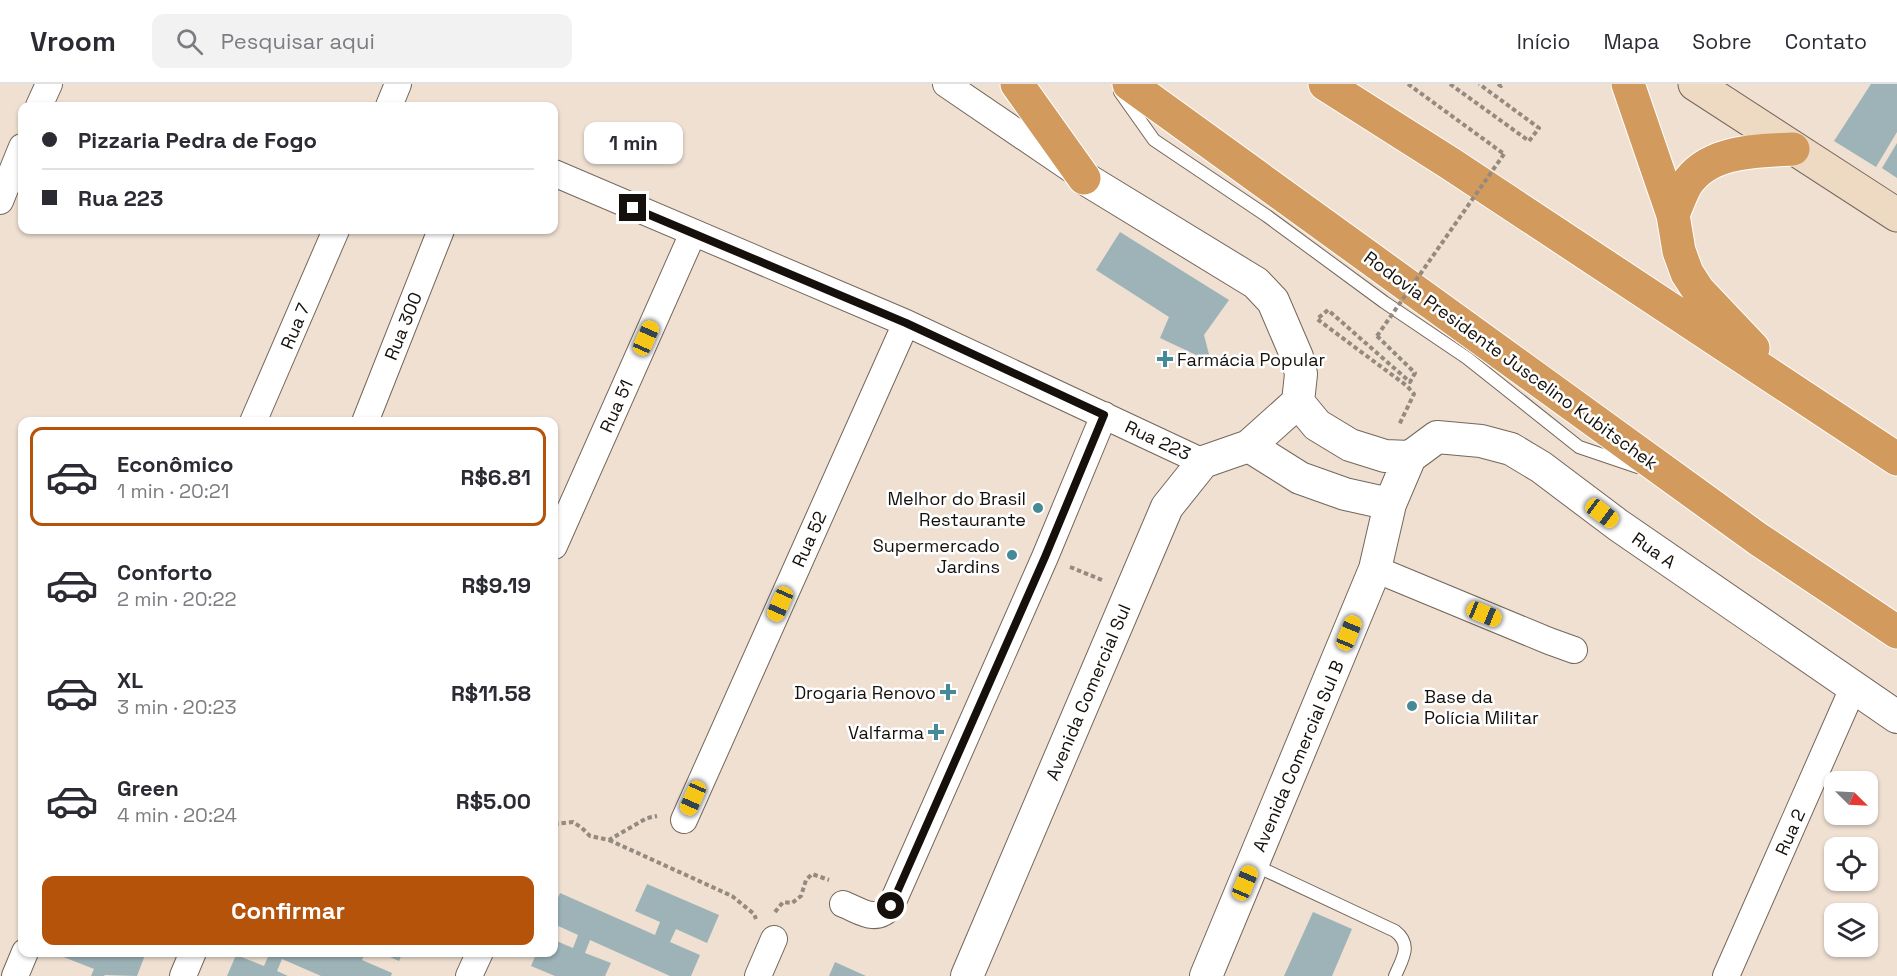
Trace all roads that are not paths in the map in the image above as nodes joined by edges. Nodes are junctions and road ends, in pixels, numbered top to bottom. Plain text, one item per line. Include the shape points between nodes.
1 (49, 84) edge
2 (398, 84) edge
3 (946, 84) edge
4 (1017, 84) edge
5 (1114, 84) edge
6 (1129, 84) edge
7 (1325, 84) edge
8 (1628, 84) edge
9 (1695, 84) edge
10 (41, 102) edge
11 (391, 102) edge
12 (1793, 149) junction
13 (18, 157) edge
14 (558, 175) edge
15 (1084, 177) junction
16 (0, 201) edge
17 (1673, 215) junction
18 (1897, 215) edge
19 (334, 234) edge
20 (439, 234) edge
21 (693, 234) junction
22 (906, 323) junction
23 (1788, 387) junction
24 (1298, 402) junction
25 (1104, 415) junction
26 (255, 417) edge
27 (367, 417) edge
28 (1249, 446) junction
29 (1398, 457) junction
30 (1897, 459) edge
31 (1203, 462) junction
32 (1674, 478) junction
33 (1390, 504) junction
34 (558, 537) edge
35 (1375, 569) junction
36 (1897, 632) edge
37 (1574, 650) dead end
38 (1853, 688) junction
39 (1897, 717) edge
40 (684, 820) road end
41 (1253, 865) junction
42 (843, 904) road end
43 (769, 936) road end
44 (23, 957) edge
45 (191, 957) edge
46 (478, 957) edge
47 (15, 976) edge
48 (183, 976) edge
49 (469, 976) edge
50 (758, 976) edge
51 (967, 976) edge
52 (1206, 976) edge
53 (1395, 976) edge
54 (1726, 976) edge

1 - 10 street
2 - 11 street
3 - 15 street
4 - 15 highway
5 - 32 lane via 1154,140 1467,358 1580,447
6 - 32 highway, Rodovia Presidente Juscelino Kubitschek
7 - 23 highway
8 - 17 highway
9 - 12 main road
12 - 17 highway via 1715,160 1687,183
12 - 18 main road
13 - 16 street
14 - 21 street, Rua 223
15 - 24 street via 1256,283 1273,301 1298,357
17 - 23 highway via 1679,250 1698,290
19 - 26 street, Rua 7
20 - 27 street, Rua 300
21 - 22 street, Rua 223
21 - 34 street, Rua 51
22 - 25 street, Rua 223
22 - 40 street, Rua 52
23 - 30 highway
24 - 28 street
24 - 29 street via 1317,425 1350,446
25 - 31 street, Rua 223
25 - 42 street via 891,906 877,916
28 - 31 street
28 - 33 street via 1300,478 1344,494
29 - 33 street
29 - 38 street, Rua A via 1437,437 1481,441 1511,450 1541,467
31 - 51 street, Avenida Comercial Sul via 1167,507
32 - 36 highway, Rodovia Presidente Juscelino Kubitschek
33 - 35 street
35 - 37 street
35 - 41 street, Avenida Comercial Sul B
38 - 39 street, Rua A
38 - 54 street, Rua 2
41 - 52 street, Avenida Comercial Sul B
41 - 53 lane via 1395,931 1406,945
43 - 50 street
44 - 47 street
45 - 48 street
46 - 49 street

